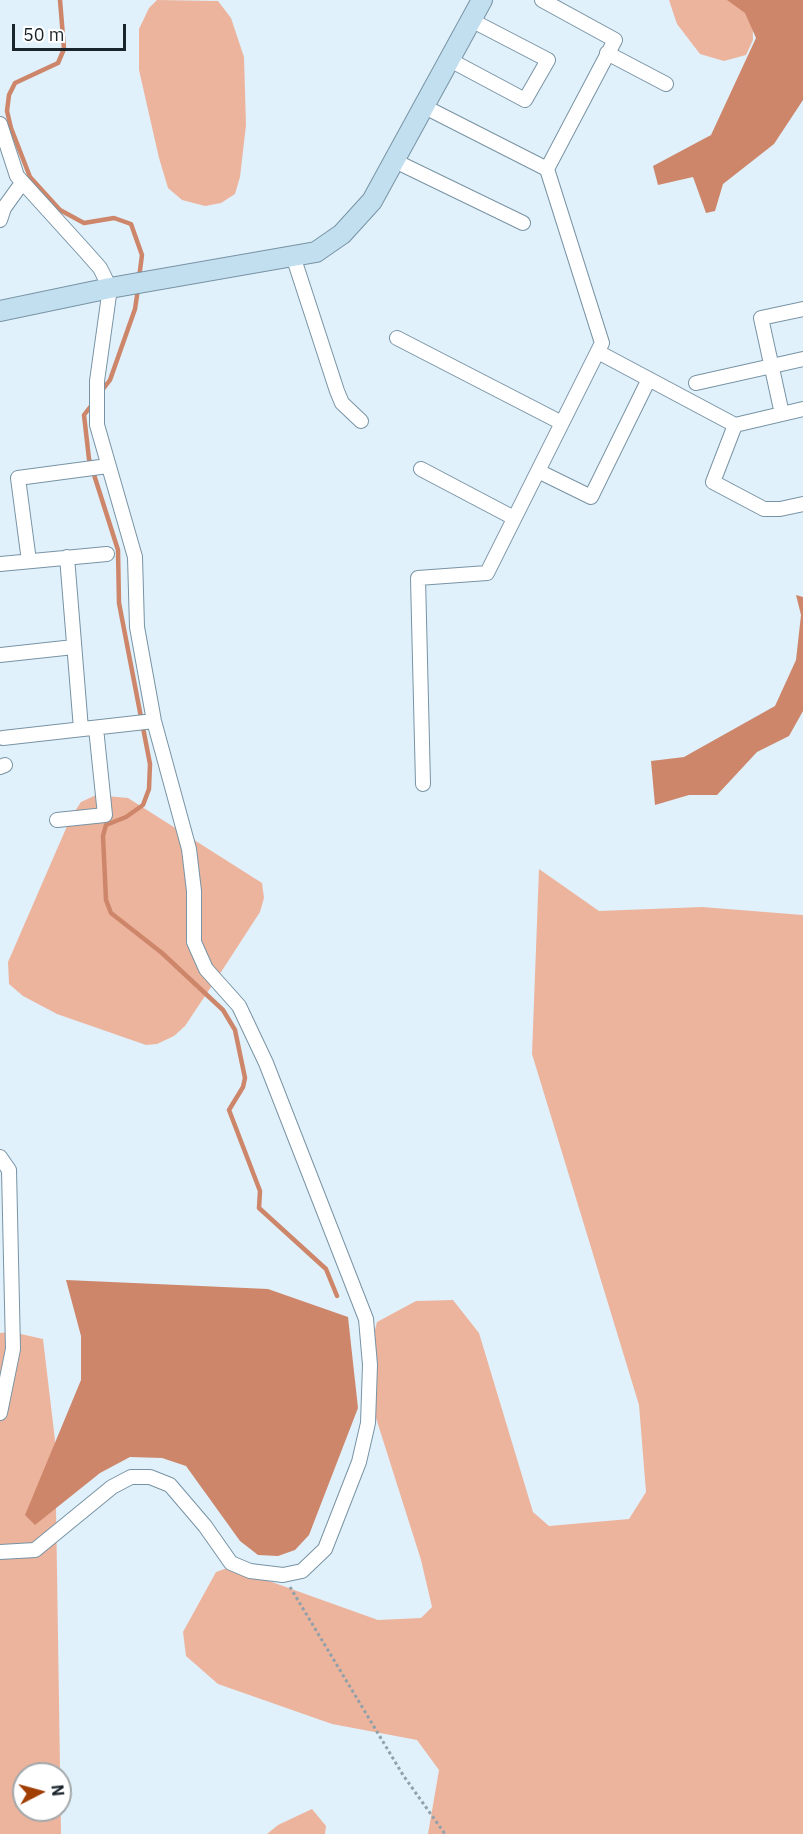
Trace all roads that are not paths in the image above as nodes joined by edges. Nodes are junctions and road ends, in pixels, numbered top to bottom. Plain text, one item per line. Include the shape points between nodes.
1 (482, 0) edge
2 (542, 0) edge
3 (471, 20) junction
4 (607, 53) junction
5 (450, 60) junction
6 (666, 84) dead end
7 (425, 106) junction
8 (0, 124) edge
9 (395, 161) junction
10 (547, 169) junction
11 (22, 183) junction
12 (0, 220) edge
13 (524, 223) dead end
14 (293, 256) junction
15 (110, 288) junction
16 (803, 309) edge
17 (0, 311) edge
18 (397, 338) dead end
19 (598, 352) junction
20 (803, 358) edge
21 (771, 366) junction
22 (650, 379) junction
23 (696, 383) dead end
24 (803, 409) edge
25 (782, 414) junction
26 (362, 421) dead end
27 (562, 423) junction
28 (735, 424) junction
29 (108, 466) junction
30 (421, 469) dead end
31 (538, 471) junction
32 (803, 504) edge
33 (514, 518) junction
34 (107, 554) dead end
35 (67, 557) junction
36 (28, 561) junction
37 (0, 564) edge
38 (74, 647) junction
39 (0, 655) edge
40 (154, 721) junction
41 (96, 728) junction
42 (81, 729) junction
43 (3, 738) dead end
44 (423, 784) dead end
45 (57, 820) dead end
46 (0, 1157) edge
47 (0, 1413) edge
48 (0, 1552) edge

1 - 3 street
2 - 4 street via 615,40
3 - 5 street
3 - 5 street via 549,60 525,100
4 - 6 street
4 - 10 street
5 - 7 street
7 - 9 street
7 - 10 street
8 - 11 street
9 - 13 street
9 - 14 street via 372,201 342,234 316,252
10 - 19 street via 602,343
11 - 12 street
11 - 15 street via 85,250
14 - 15 street
14 - 26 street via 342,403
15 - 17 street
15 - 29 street via 98,381 97,425
16 - 21 street via 761,318
18 - 27 street
19 - 22 street
19 - 27 street
20 - 21 street
21 - 23 street
21 - 25 street
22 - 28 street
22 - 31 street via 591,497
24 - 25 street
25 - 28 street
27 - 31 street
28 - 32 street via 713,482 764,509
29 - 36 street via 18,478
29 - 40 street via 135,557 137,627
30 - 33 street
31 - 33 street
33 - 44 street via 487,573 418,578
34 - 35 street
35 - 36 street
35 - 38 street
36 - 37 street
38 - 39 street
38 - 42 street
40 - 41 street
40 - 48 street via 189,849 194,942 206,969 239,1006 251,1029 366,1319 370,1365 368,1423 359,1462 325,1549 302,1571 282,1575 250,1571 231,1563 170,1485 150,1477 131,1477 112,1487 35,1550
41 - 42 street
41 - 45 street via 105,815
42 - 43 street
46 - 47 street via 9,1170 13,1289 13,1349

